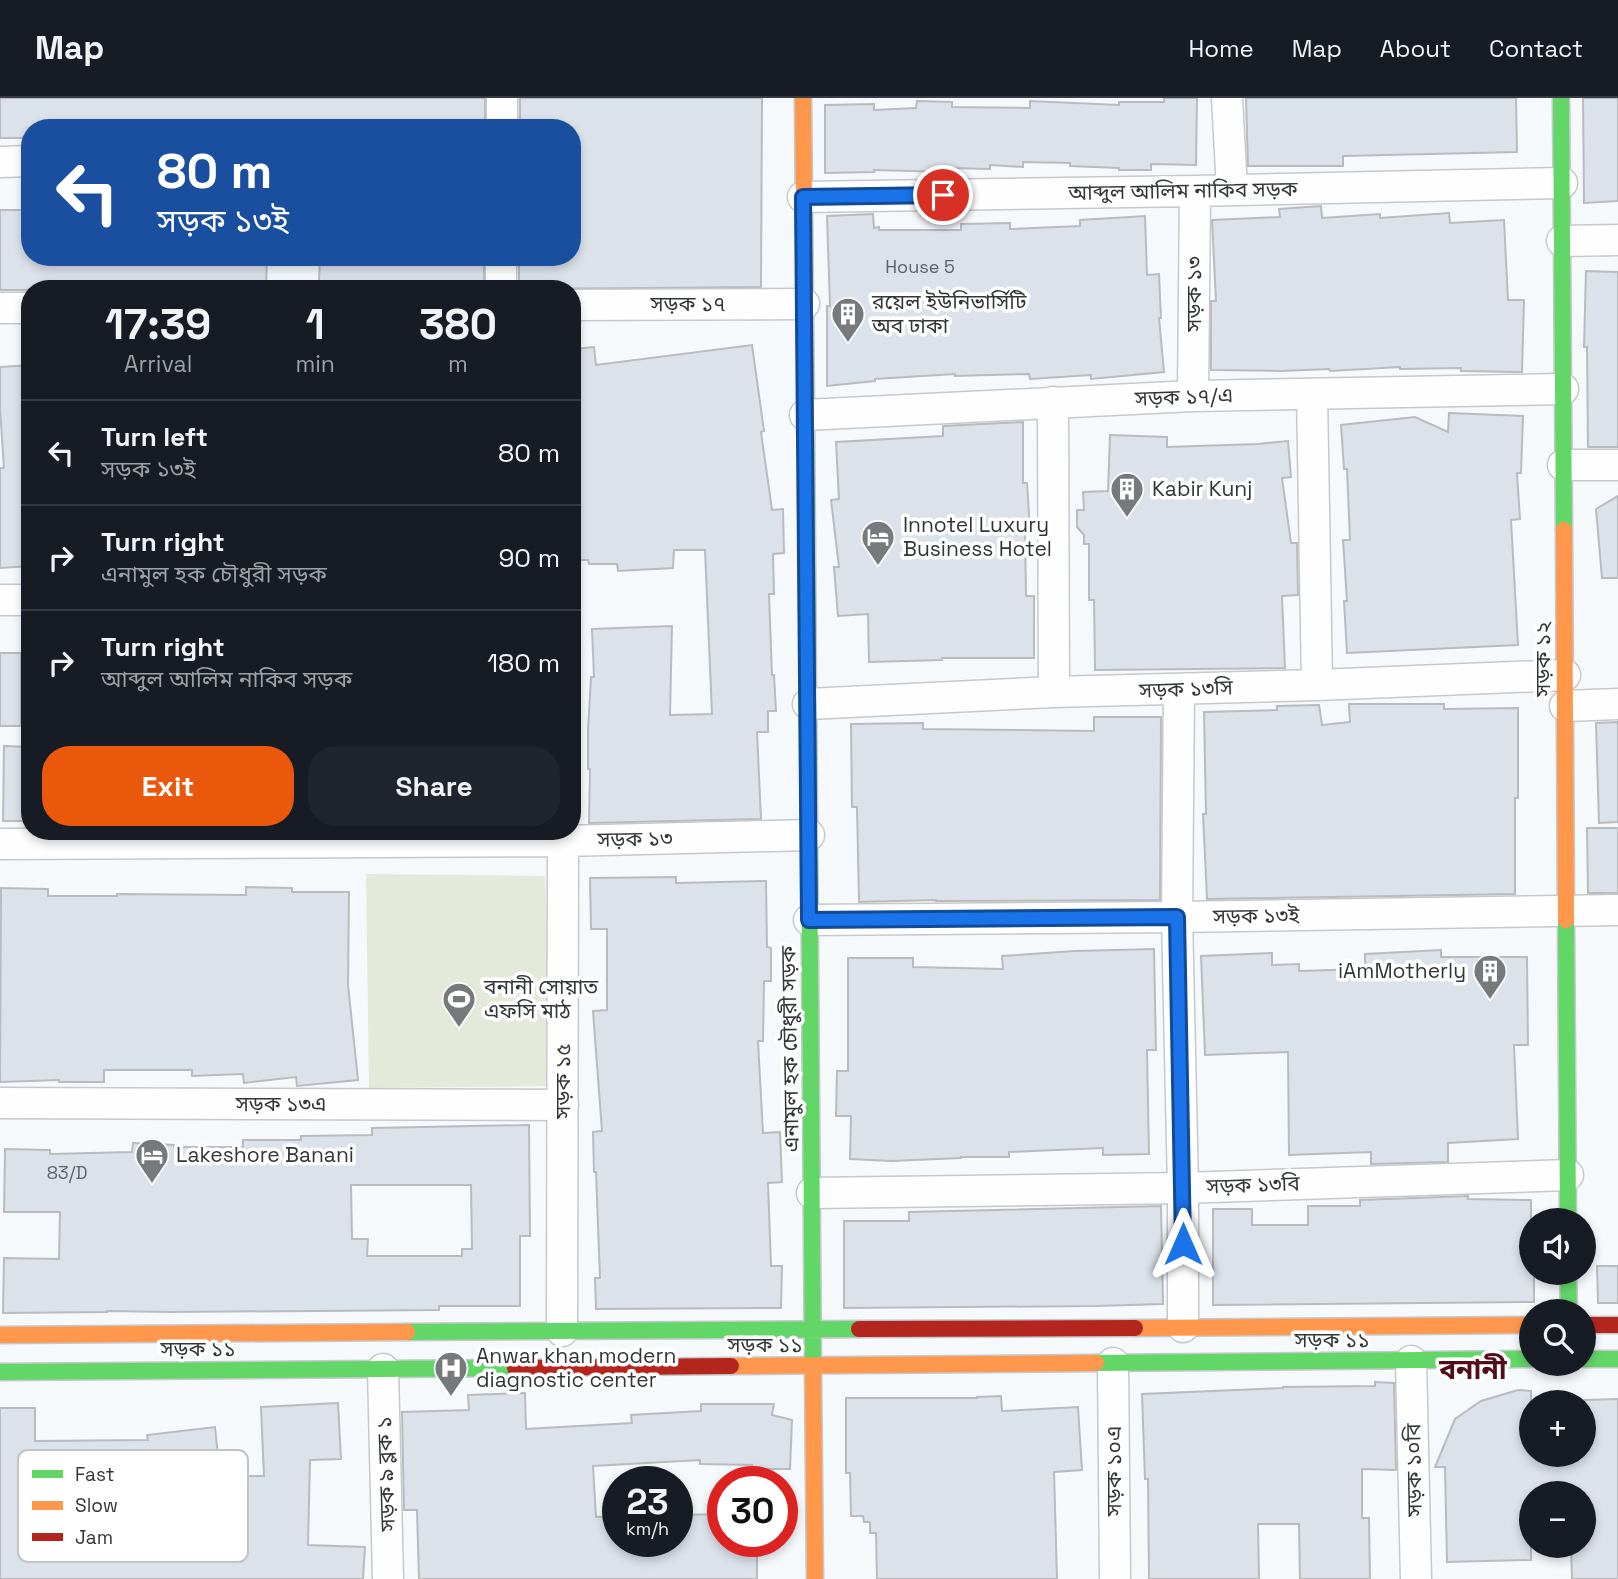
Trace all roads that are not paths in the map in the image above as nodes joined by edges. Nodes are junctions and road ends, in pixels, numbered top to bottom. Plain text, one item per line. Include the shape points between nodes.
1 (502, 98) edge
2 (803, 98) edge
3 (1227, 98) edge
4 (1561, 98) edge
5 (502, 119) edge
6 (21, 161) edge
7 (0, 162) edge
8 (1562, 183) junction
9 (1232, 190) junction
10 (1195, 191) junction
11 (803, 197) junction
12 (1618, 240) edge
13 (1562, 241) junction
14 (804, 303) junction
15 (581, 305) edge
16 (21, 308) edge
17 (0, 309) edge
18 (1563, 389) junction
19 (1312, 394) junction
20 (1193, 396) junction
21 (1053, 402) junction
22 (805, 415) junction
23 (1618, 465) edge
24 (1563, 466) junction
25 (0, 600) edge
26 (21, 600) edge
27 (1564, 675) junction
28 (1317, 685) junction
29 (1179, 689) junction
30 (1054, 692) junction
31 (808, 704) junction
32 (1618, 704) edge
33 (1565, 706) junction
34 (809, 835) junction
35 (581, 836) edge
36 (282, 840) edge
37 (563, 840) edge
38 (0, 844) edge
39 (1618, 910) edge
40 (1566, 911) junction
41 (1177, 917) junction
42 (809, 920) junction
43 (0, 1103) edge
44 (563, 1105) junction
45 (1568, 1175) junction
46 (1183, 1188) junction
47 (812, 1193) junction
48 (1568, 1208) edge
49 (1519, 1325) edge
50 (1596, 1325) edge
51 (1618, 1325) edge
52 (1183, 1327) junction
53 (813, 1330) junction
54 (562, 1331) junction
55 (0, 1335) edge
56 (1519, 1359) edge
57 (1596, 1359) edge
58 (1618, 1359) edge
59 (1411, 1360) junction
60 (1114, 1363) junction
61 (813, 1365) junction
62 (383, 1369) junction
63 (0, 1372) edge
64 (388, 1579) edge
65 (815, 1579) edge
66 (1115, 1579) edge
67 (1416, 1579) edge

1 - 5 street
2 - 11 main road, এনামুল হক চৌধুরী সড়ক
3 - 9 street
4 - 8 main road, সড়ক ১২
6 - 7 street
8 - 9 street, আব্দুল আলিম নাকিব সড়ক
8 - 13 main road, সড়ক ১২
9 - 10 street, আব্দুল আলিম নাকিব সড়ক
10 - 11 street, আব্দুল আলিম নাকিব সড়ক
10 - 20 street, সড়ক ১৩
11 - 14 main road, এনামুল হক চৌধুরী সড়ক
12 - 13 street
13 - 18 main road, সড়ক ১২
14 - 15 street, সড়ক ১৭
14 - 22 main road, এনামুল হক চৌধুরী সড়ক
16 - 17 street
18 - 19 street, সড়ক ১৭/এ
18 - 24 main road, সড়ক ১২
19 - 20 street, সড়ক ১৭/এ
19 - 28 street
20 - 21 street, সড়ক ১৭/এ
21 - 22 street, সড়ক ১৭/এ
21 - 30 street
22 - 31 main road, এনামুল হক চৌধুরী সড়ক
23 - 24 street
24 - 27 main road, সড়ক ১২
25 - 26 street
27 - 28 street, সড়ক ১৩সি
27 - 33 main road, সড়ক ১২
28 - 29 street, সড়ক ১৩সি
29 - 30 street, সড়ক ১৩সি
29 - 41 street
30 - 31 street, সড়ক ১৩সি
31 - 34 main road, এনামুল হক চৌধুরী সড়ক
32 - 33 street
33 - 40 main road, সড়ক ১২
34 - 35 street, সড়ক ১৩
34 - 42 main road, এনামুল হক চৌধুরী সড়ক
36 - 38 street, সড়ক ১৩
37 - 44 street, সড়ক ১৫
39 - 40 street, সড়ক ১৩ই
40 - 41 street, সড়ক ১৩ই
40 - 45 main road, সড়ক ১২
41 - 42 street, সড়ক ১৩ই
41 - 46 street
42 - 47 main road, এনামুল হক চৌধুরী সড়ক
43 - 44 street, সড়ক ১৩এ
44 - 54 street, সড়ক ১৫
45 - 46 street, সড়ক ১৩বি
45 - 48 main road, সড়ক ১২
46 - 47 street, সড়ক ১৩বি
46 - 52 street
47 - 53 main road, এনামুল হক চৌধুরী সড়ক
49 - 52 main road, সড়ক ১১
50 - 51 main road
52 - 53 main road, সড়ক ১১
53 - 54 main road, সড়ক ১১
53 - 61 main road, এনামুল হক চৌধুরী সড়ক
54 - 55 main road, সড়ক ১১
56 - 59 main road, সড়ক ১১
57 - 58 main road
59 - 60 main road, সড়ক ১১
59 - 67 street, সড়ক ১০বি
60 - 61 main road, সড়ক ১১
60 - 66 street, সড়ক ১০এ
61 - 62 main road, সড়ক ১১
61 - 65 main road, এনামুল হক চৌধুরী সড়ক
62 - 63 main road, সড়ক ১১
62 - 64 street, সড়ক ৯ ব্লক ১

